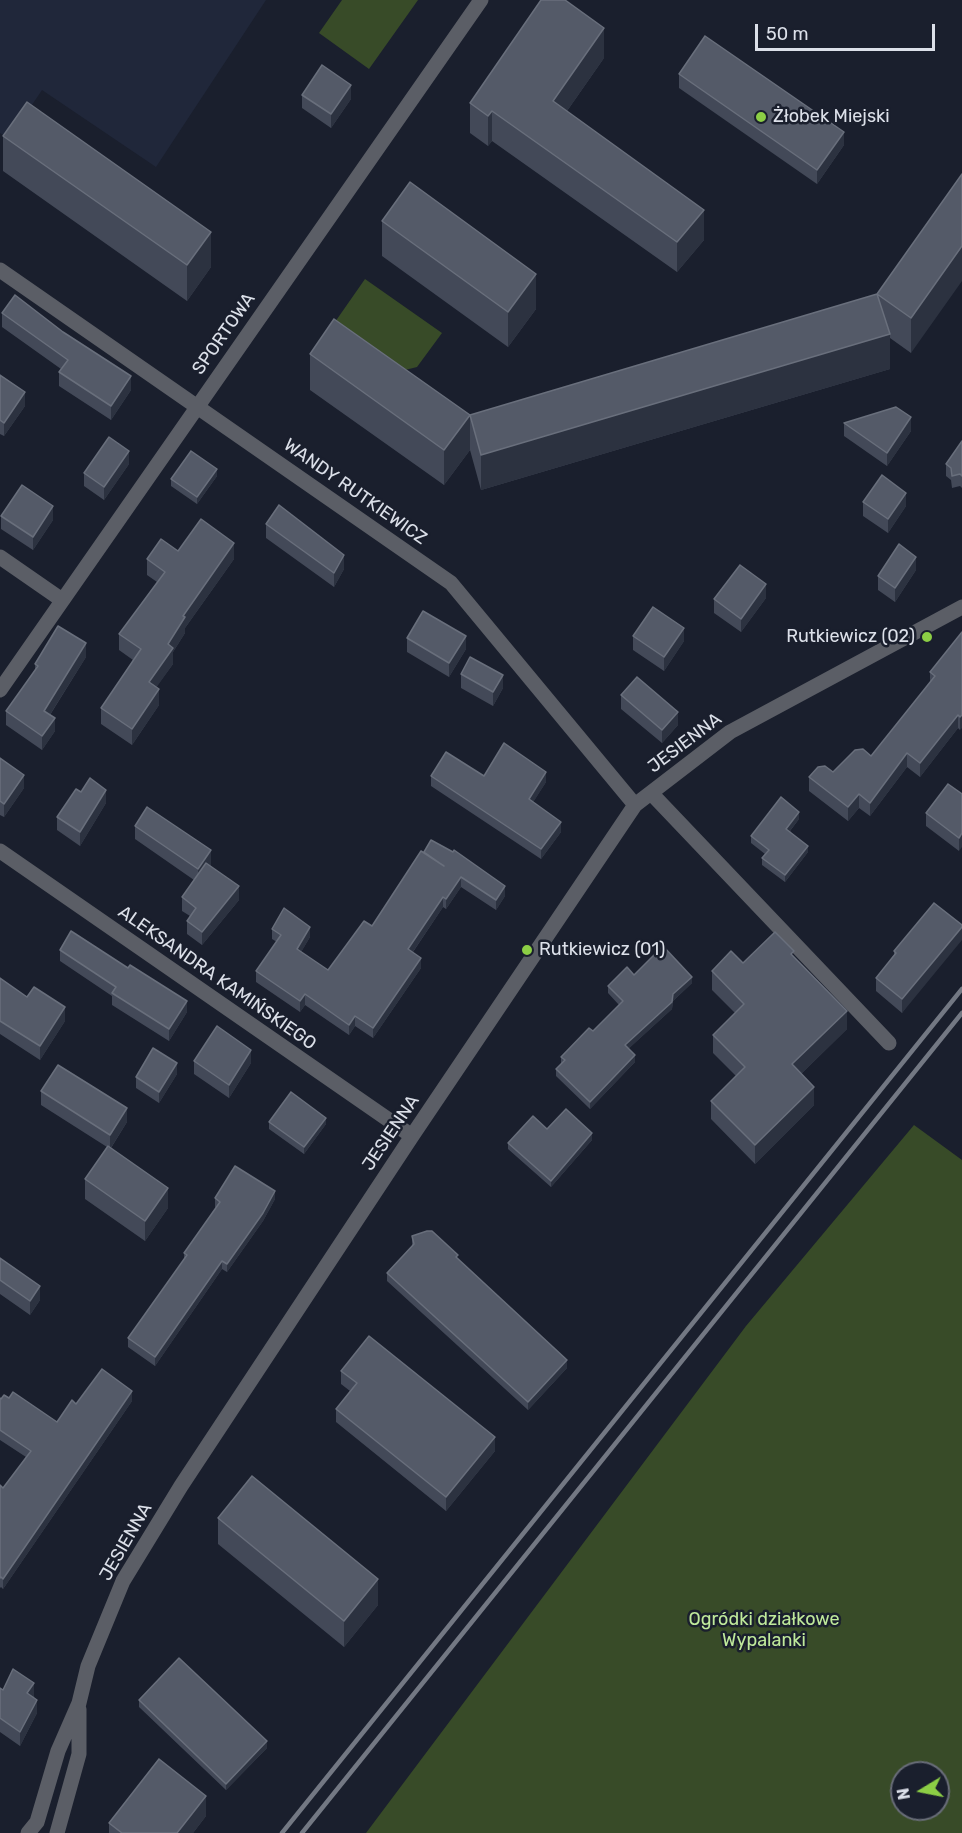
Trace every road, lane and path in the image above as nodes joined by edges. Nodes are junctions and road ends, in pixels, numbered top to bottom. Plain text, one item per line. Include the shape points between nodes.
1 (481, 0) edge
2 (0, 270) edge
3 (197, 407) junction
4 (0, 557) edge
5 (62, 600) junction
6 (962, 607) edge
7 (0, 690) edge
8 (651, 793) junction
9 (635, 806) junction
10 (0, 851) edge
11 (889, 1042) dead end
12 (412, 1136) junction
13 (79, 1703) junction
14 (28, 1833) edge
15 (57, 1833) edge

1 - 3 street, SPORTOWA
2 - 3 street, WANDY RUTKIEWICZ
3 - 5 street, SPORTOWA
3 - 9 street, WANDY RUTKIEWICZ via 451,583
4 - 5 street
5 - 7 street, SPORTOWA
6 - 8 street, JESIENNA via 730,732
8 - 9 street, JESIENNA
8 - 11 street
9 - 12 street, JESIENNA
10 - 12 street, ALEKSANDRA KAMIŃSKIEGO
12 - 13 street, JESIENNA via 181,1486 123,1581 88,1666
13 - 14 street, JESIENNA via 58,1750 37,1822
13 - 15 street via 79,1754

